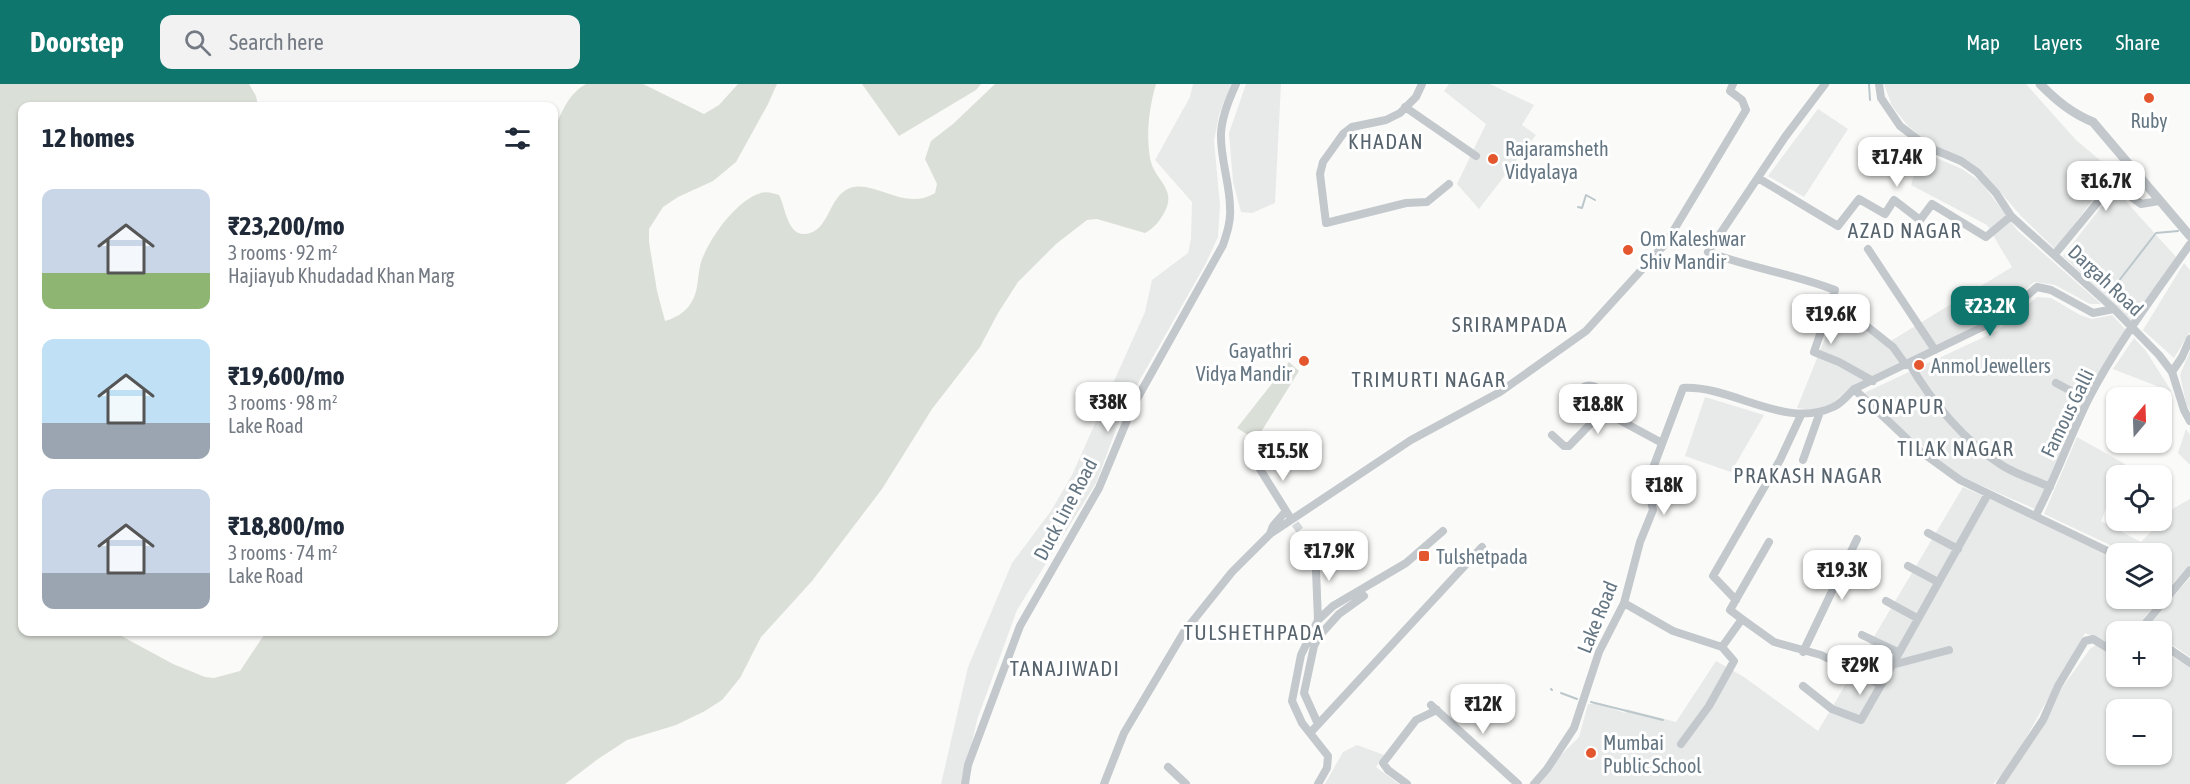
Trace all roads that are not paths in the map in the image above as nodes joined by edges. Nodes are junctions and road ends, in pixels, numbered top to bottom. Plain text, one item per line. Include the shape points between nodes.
1 (1236, 84) edge
2 (1422, 84) edge
3 (1733, 84) edge
4 (1825, 84) edge
5 (1879, 84) edge
6 (2040, 84) edge
7 (1406, 108) junction
8 (1476, 156) dead end
9 (1758, 178) junction
10 (1449, 184) dead end
11 (2159, 201) junction
12 (2011, 216) junction
13 (2190, 236) edge
14 (2190, 244) edge
15 (1868, 249) dead end
16 (2055, 254) junction
17 (2114, 309) junction
18 (1858, 319) dead end
19 (2132, 327) junction
20 (2190, 339) edge
21 (1935, 350) junction
22 (1908, 364) junction
23 (2172, 372) junction
24 (1873, 381) junction
25 (2056, 383) dead end
26 (1854, 389) junction
27 (1575, 396) dead end
28 (2088, 400) junction
29 (1603, 411) junction
30 (1820, 412) junction
31 (1801, 415) junction
32 (2190, 421) edge
33 (1552, 435) dead end
34 (1662, 443) junction
35 (1803, 460) dead end
36 (1258, 466) dead end
37 (2050, 487) junction
38 (1988, 494) junction
39 (2036, 515) junction
40 (1443, 531) dead end
41 (1928, 533) dead end
42 (1270, 534) junction
43 (1857, 539) dead end
44 (1770, 542) dead end
45 (1310, 544) tunnel mouth
46 (1482, 547) dead end
47 (1958, 549) junction
48 (2106, 550) edge
49 (1908, 566) dead end
50 (2190, 570) edge
51 (1938, 582) junction
52 (2172, 590) edge
53 (1364, 596) dead end
54 (1736, 600) junction
55 (1886, 602) dead end
56 (1624, 603) junction
57 (2157, 609) edge
58 (1917, 618) junction
59 (1742, 619) junction
60 (1318, 620) junction
61 (2148, 621) edge
62 (1862, 635) dead end
63 (1722, 647) junction
64 (2106, 647) edge
65 (1949, 650) dead end
66 (2172, 651) edge
67 (1803, 652) junction
68 (1898, 652) junction
69 (2190, 663) edge
70 (1892, 665) junction
71 (1881, 685) junction
72 (1803, 686) dead end
73 (1318, 724) junction
74 (1311, 732) junction
75 (1681, 744) dead end
76 (1168, 767) dead end
77 (965, 784) edge
78 (1104, 784) edge
79 (1186, 784) edge
80 (1318, 784) edge
81 (1407, 784) edge
82 (1518, 784) edge
83 (1534, 784) edge
84 (2000, 784) edge

1 - 77 street, Duck Line Road via 1221,132 1231,207 1223,245 1133,406 1099,488 1020,626 968,765
2 - 7 street
3 - 42 street via 1730,90 1742,100 1746,110 1666,243 1586,330 1500,392 1411,440
4 - 9 street
5 - 12 street, Dargah Road via 1881,98 1899,126 1928,147 1977,172
6 - 11 street via 2075,114 2093,122
7 - 8 street
7 - 10 street via 1386,120 1352,127 1323,162 1320,174 1326,223 1406,203 1427,202
9 - 12 street via 1838,226 1859,199 1885,214 1894,200 1920,220 1932,204 1986,237
9 - 24 street via 1708,252 1835,290 1814,352
11 - 13 street
11 - 16 street via 2141,204 2117,186 2115,180
12 - 16 street, Dargah Road
14 - 19 street, Famous Galli
15 - 21 street
16 - 17 street, Dargah Road
17 - 19 street, Dargah Road
17 - 21 street, Lake Road via 2093,314 2051,290 2037,287 2001,318
18 - 22 street
19 - 23 street, Dargah Road
19 - 28 street, Famous Galli
20 - 23 street
21 - 22 street, Lake Road
22 - 24 street, Lake Road
22 - 37 street via 1931,397 1973,442 2003,466
23 - 32 street, Dargah Road
24 - 26 street, Lake Road
25 - 28 street
26 - 30 street, Lake Road via 1834,407
26 - 38 street via 1938,465
27 - 29 street via 1584,387 1602,390 1607,395
28 - 37 street, Famous Galli
29 - 33 street via 1569,446
29 - 34 street
30 - 31 street, Lake Road
30 - 35 street
31 - 34 street, Lake Road via 1705,389 1683,388
31 - 54 street via 1780,460 1713,576
34 - 56 street, Lake Road via 1650,476 1653,510
36 - 42 street via 1287,512
37 - 39 street, Famous Galli
38 - 39 street
38 - 47 street
39 - 48 street
40 - 60 street via 1406,563 1334,606
41 - 47 street
42 - 78 street via 1232,572 1184,632 1124,733
43 - 67 street
44 - 54 street
45 - 60 street via 1316,570
46 - 73 street
47 - 51 street
49 - 51 street
50 - 52 street
51 - 58 street
53 - 73 street via 1339,614 1314,646 1304,693
54 - 59 street via 1730,610
55 - 58 street
56 - 63 street via 1673,631
56 - 83 street, Lake Road via 1599,652 1574,728
57 - 61 street
58 - 68 street
59 - 63 street
59 - 67 street via 1774,642
60 - 74 street via 1301,655 1292,701
62 - 68 street
63 - 75 street via 1734,661 1709,706
64 - 84 street via 2092,639 2085,641 2043,720
65 - 70 street
66 - 69 street
67 - 71 street via 1821,655
68 - 70 street
70 - 71 street
71 - 72 street via 1861,720 1832,709
73 - 74 street
74 - 80 street via 1328,756 1327,768
76 - 79 street
81 - 82 street via 1383,763 1416,720 1434,708

